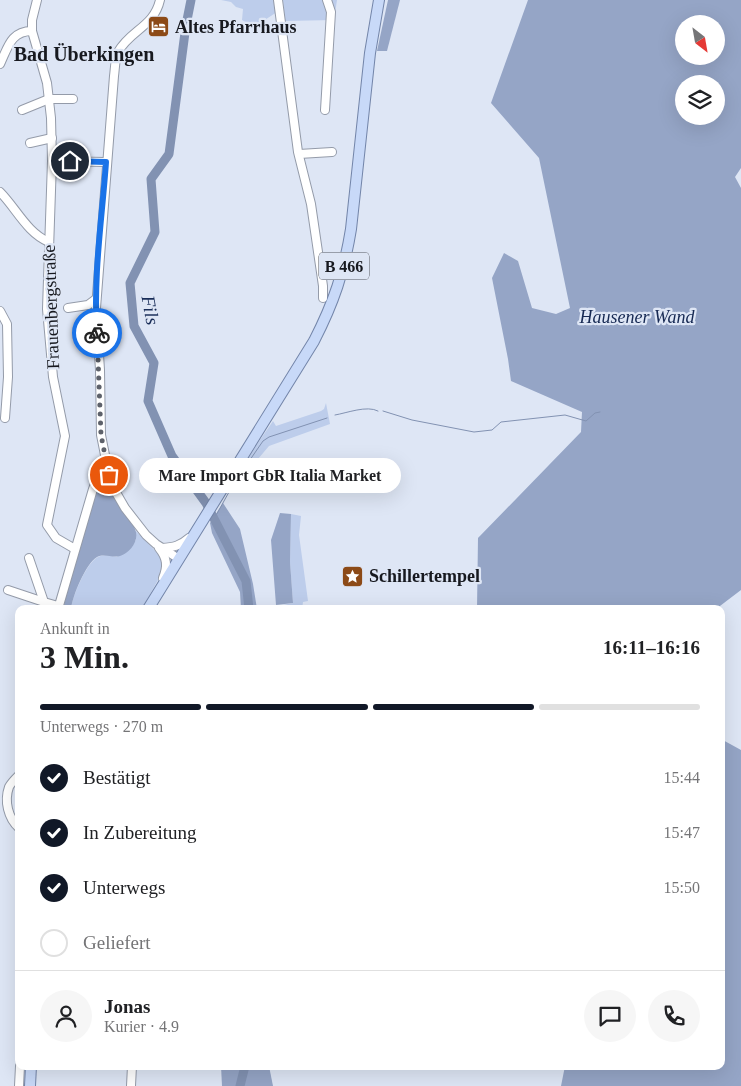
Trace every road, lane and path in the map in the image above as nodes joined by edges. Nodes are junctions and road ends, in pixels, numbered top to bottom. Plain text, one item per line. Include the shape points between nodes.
1 (36, 0) edge
2 (160, 0) edge
3 (278, 0) edge
4 (327, 0) edge
5 (379, 0) edge
6 (32, 32) junction
7 (1, 58) edge
8 (49, 99) junction
9 (73, 99) dead end
10 (22, 110) dead end
11 (324, 110) dead end
12 (52, 138) junction
13 (30, 143) dead end
14 (332, 152) dead end
15 (298, 154) junction
16 (52, 161) junction
17 (106, 162) junction
18 (0, 192) edge
19 (49, 242) junction
20 (323, 298) dead end
21 (96, 299) junction
22 (68, 308) dead end
23 (0, 311) edge
24 (5, 418) dead end
25 (109, 475) junction
26 (197, 532) junction
27 (159, 546) junction
28 (75, 549) junction
29 (29, 558) dead end
30 (179, 559) junction
31 (8, 590) dead end
32 (44, 602) junction
33 (52, 605) edge
34 (59, 605) edge
35 (150, 605) edge
36 (150, 605) edge
37 (15, 780) edge
38 (15, 825) edge
39 (20, 1070) edge
40 (31, 1070) edge
41 (132, 1070) edge
42 (19, 1086) edge
43 (30, 1086) edge
44 (131, 1086) edge

1 - 6 street, Frauenbergstraße
2 - 17 street via 156,13 118,53
3 - 15 street
4 - 11 street via 331,12
5 - 26 main road, B 466 via 370,53 351,229 340,283 314,341
6 - 7 street via 23,32 13,38
6 - 8 street, Frauenbergstraße
8 - 9 street
8 - 10 street
8 - 12 street, Frauenbergstraße
12 - 13 street
12 - 16 street, Frauenbergstraße
14 - 15 street
15 - 20 street via 311,204
16 - 17 street
16 - 19 street, Frauenbergstraße
17 - 21 street
18 - 19 street via 30,229
19 - 28 street, Frauenbergstraße via 47,309 53,377 65,436 47,525 56,538
21 - 22 street via 88,305
21 - 25 street via 101,435
23 - 24 street via 7,324
25 - 27 street via 125,508
25 - 28 street via 95,482
26 - 27 street via 174,547
26 - 30 main road, B 466
27 - 30 street
27 - 35 street via 167,565
28 - 34 street
29 - 32 street
30 - 36 main road, B 466
31 - 32 street
32 - 33 street
37 - 38 street via 9,787 7,802
39 - 42 street
40 - 43 main road
41 - 44 street

